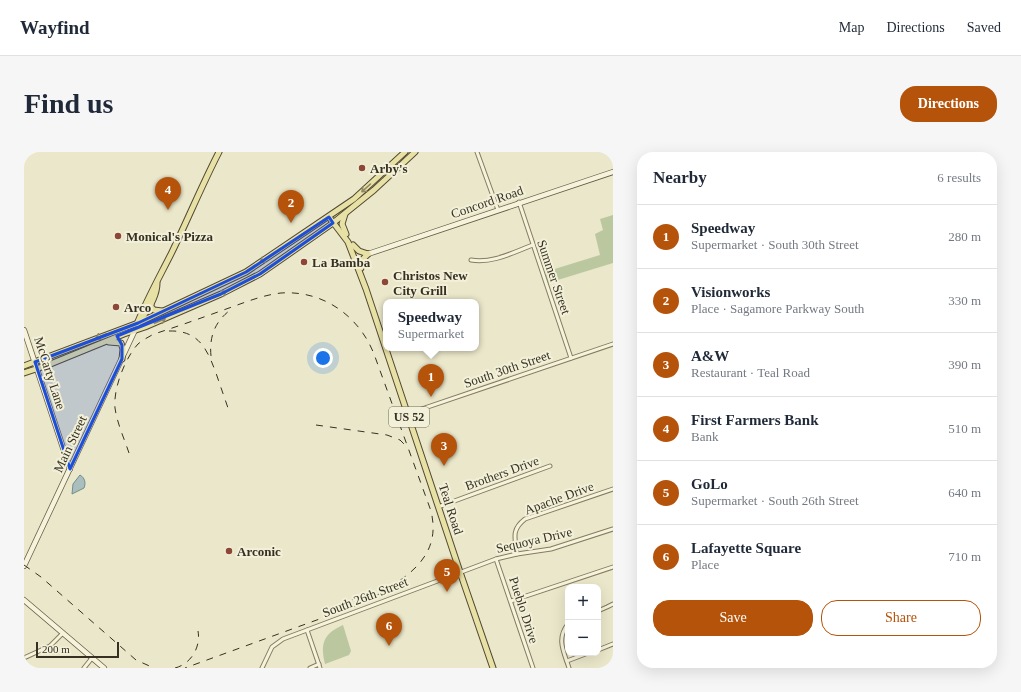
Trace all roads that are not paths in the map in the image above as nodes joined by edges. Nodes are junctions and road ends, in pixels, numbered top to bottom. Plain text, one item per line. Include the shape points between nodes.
1 (219, 152) edge
2 (405, 152) edge
3 (414, 152) edge
4 (477, 152) edge
5 (613, 172) edge
6 (519, 202) junction
7 (498, 210) junction
8 (346, 213) junction
9 (329, 217) junction
10 (334, 223) junction
11 (345, 234) junction
12 (317, 235) junction
13 (353, 245) junction
14 (533, 245) junction
15 (368, 254) junction
16 (472, 260) dead end
17 (361, 268) junction
18 (157, 283) junction
19 (366, 289) junction
20 (151, 301) junction
21 (165, 310) junction
22 (138, 323) junction
23 (24, 330) edge
24 (134, 330) junction
25 (383, 341) edge
26 (106, 342) junction
27 (613, 344) edge
28 (386, 351) edge
29 (571, 358) junction
30 (122, 359) junction
31 (35, 362) junction
32 (24, 366) edge
33 (37, 368) junction
34 (24, 373) edge
35 (407, 414) junction
36 (550, 466) dead end
37 (70, 469) junction
38 (613, 490) edge
39 (438, 507) junction
40 (613, 529) edge
41 (517, 554) junction
42 (496, 559) junction
43 (24, 566) edge
44 (613, 567) edge
45 (460, 572) junction
46 (24, 600) edge
47 (511, 601) junction
48 (613, 604) edge
49 (601, 610) edge
50 (565, 629) edge
51 (307, 630) junction
52 (63, 634) junction
53 (613, 644) edge
54 (601, 649) edge
55 (565, 655) edge
56 (565, 656) edge
57 (580, 656) edge
58 (24, 658) edge
59 (92, 658) junction
60 (567, 661) junction
61 (320, 666) edge
62 (84, 668) edge
63 (104, 668) edge
64 (262, 668) edge
65 (310, 668) edge
66 (493, 668) edge
67 (533, 668) edge
68 (569, 668) edge

1 - 18 main road
2 -> 9 main road via 354,199
3 - 8 main road
4 - 7 street
5 - 6 main road, Concord Road
6 - 7 main road, Concord Road
6 - 14 street, Summer Street
7 - 15 main road, Concord Road
8 - 10 main road
8 - 11 main road, US 52 via 342,224
9 - 10 main road, US 52
9 -> 21 main road via 246,272
10 - 11 main road, Teal Road / US 52
10 - 12 main road
11 - 12 main road via 332,229
11 - 13 main road, Teal Road / US 52
11 - 19 main road, Teal Road / US 52
24 -> 12 main road via 221,294 260,274
13 - 15 main road via 358,251
13 - 17 main road, Teal Road / US 52
14 - 16 street via 491,260
14 - 29 street, Summer Street
15 - 17 main road via 362,260
17 - 19 main road, Teal Road / US 52
18 - 20 main road
18 - 22 main road via 150,292
19 - 25 main road, Teal Road / US 52
20 - 21 main road via 154,310
20 - 22 main road
21 - 22 main road
22 - 24 main road
22 -> 31 main road
23 - 31 main road, McCarty Lane
24 - 26 main road
24 - 30 main road, Main Street
26 - 30 main road via 121,343
26 - 33 main road
27 - 29 street, South 30th Street
28 - 35 main road, Teal Road / US 52
29 - 35 street, South 30th Street
30 - 37 main road, Main Street
31 - 32 main road
31 - 33 main road, McCarty Lane
33 - 34 main road
33 - 37 main road, McCarty Lane
35 - 39 main road, Teal Road / US 52
36 - 39 street, Brothers Drive
37 - 43 main road, Main Street
38 - 41 street, Apache Drive via 525,519 514,533
39 - 45 main road, Teal Road / US 52
40 - 41 street, Sequoya Drive via 551,549
41 - 42 street, Sequoya Drive
42 - 45 street, Sequoya Drive
42 - 47 street, Pueblo Drive
44 - 47 street
45 - 51 street, South 26th Street
45 - 66 main road, Teal Road / US 52
46 - 52 main road
47 - 67 street, Pueblo Drive
48 - 49 street
50 - 55 street via 561,636
51 - 61 street
51 - 64 street, South 26th Street via 277,642 270,650
52 - 58 street via 50,646
52 - 59 main road
53 - 54 street
56 - 60 street
57 - 60 street
59 - 62 street
59 - 63 main road
60 - 68 street
61 - 65 street

